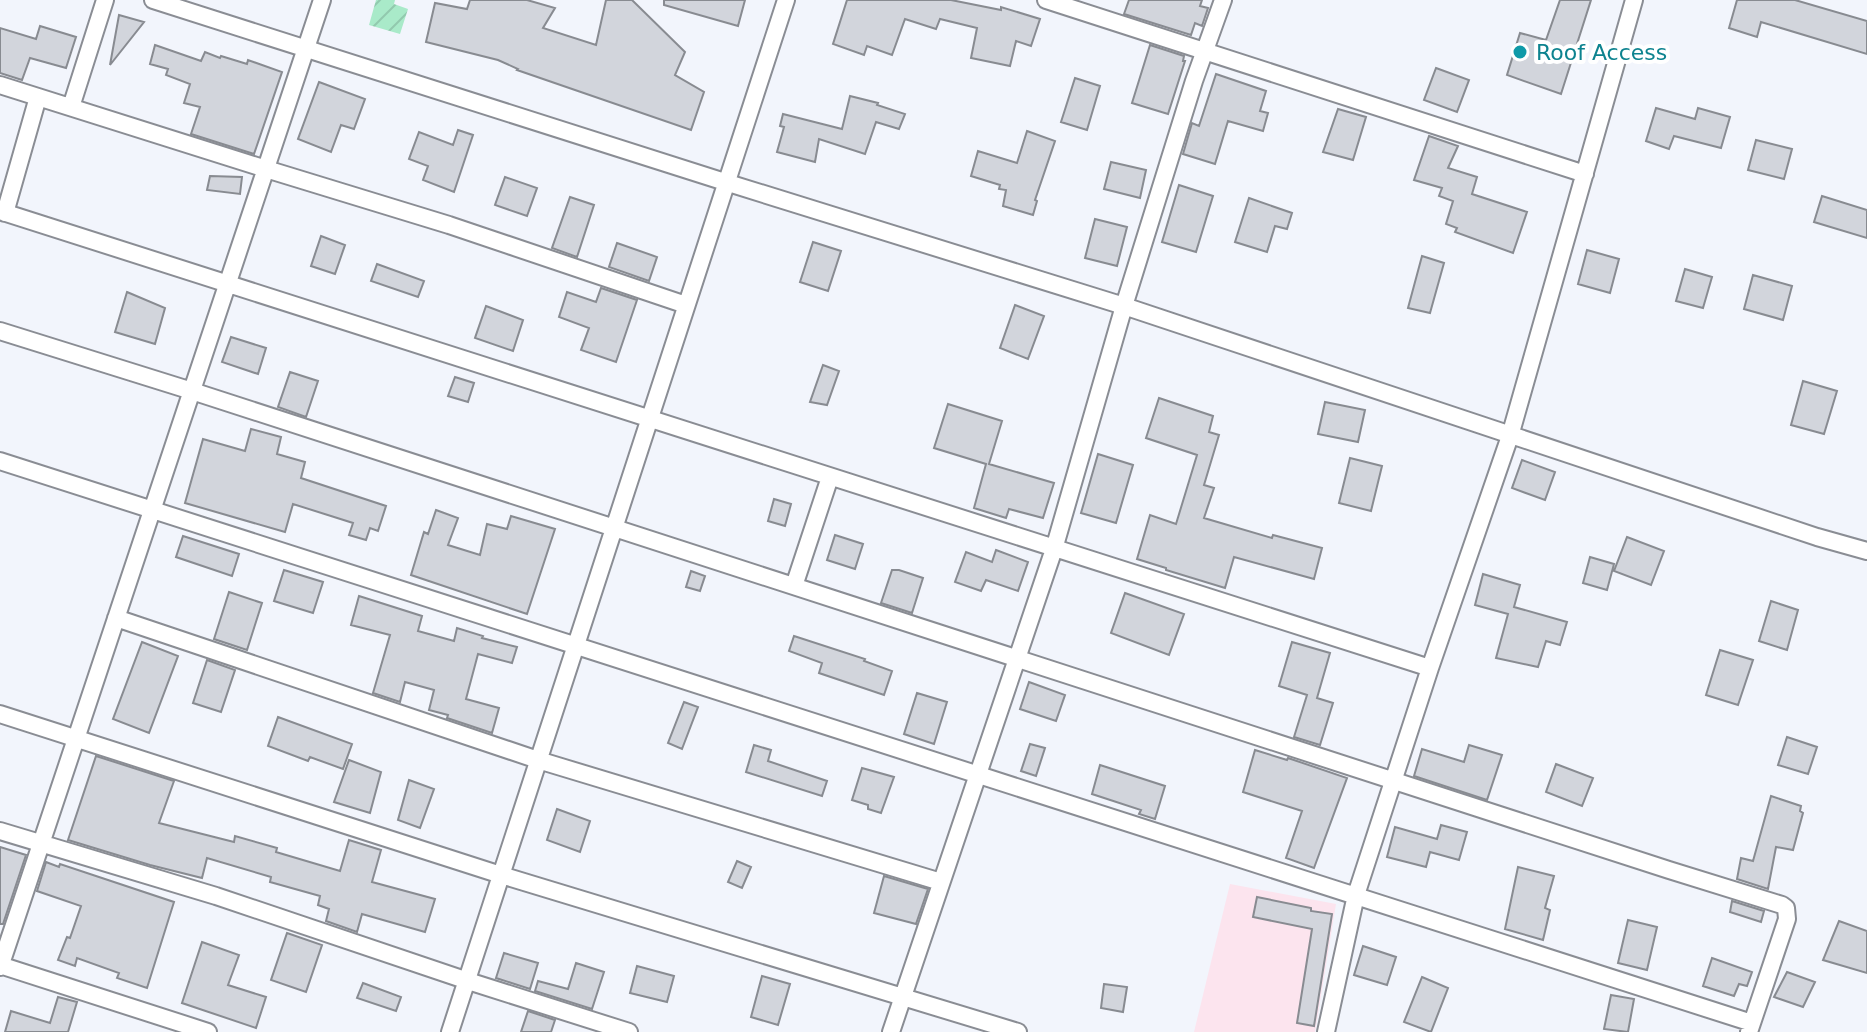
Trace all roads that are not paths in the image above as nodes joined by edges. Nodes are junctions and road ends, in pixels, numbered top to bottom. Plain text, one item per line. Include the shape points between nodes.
1 (105, 0) edge
2 (153, 0) edge
3 (322, 0) edge
4 (786, 0) edge
5 (1046, 0) edge
6 (1223, 0) edge
7 (1634, 0) edge
8 (306, 48) junction
9 (1205, 50) junction
10 (0, 85) edge
11 (38, 97) junction
12 (71, 107) junction
13 (266, 169) junction
14 (1585, 174) junction
15 (725, 182) junction
16 (2, 212) edge
17 (227, 285) junction
18 (686, 305) junction
19 (1124, 306) junction
20 (0, 331) edge
21 (192, 391) junction
22 (648, 419) junction
23 (1510, 436) junction
24 (0, 461) edge
25 (830, 477) junction
26 (152, 510) junction
27 (613, 528) junction
28 (1054, 549) junction
29 (1867, 551) edge
30 (794, 586) junction
31 (116, 618) junction
32 (575, 645) junction
33 (1017, 658) junction
34 (1430, 668) junction
35 (0, 714) edge
36 (76, 739) junction
37 (538, 760) junction
38 (978, 774) junction
39 (1393, 779) junction
40 (0, 831) edge
41 (41, 843) junction
42 (501, 875) junction
43 (941, 882) junction
44 (1356, 895) junction
45 (0, 966) edge
46 (468, 981) junction
47 (903, 997) junction
48 (1750, 1028) edge
49 (208, 1032) edge
50 (450, 1032) edge
51 (629, 1032) edge
52 (891, 1032) edge
53 (1018, 1032) edge
54 (1326, 1032) edge

1 - 12 street
2 - 8 street
3 - 8 street
4 - 15 street
5 - 9 street
6 - 9 street
7 - 14 street
8 - 13 street
8 - 15 street
9 - 14 street
9 - 19 street
10 - 11 street
11 - 12 street
11 - 16 street
12 - 13 street
13 - 17 street
13 - 18 street
14 - 23 street
15 - 18 street
15 - 19 street
16 - 17 street
17 - 21 street
17 - 22 street
18 - 22 street
19 - 23 street
19 - 28 street
20 - 21 street
21 - 26 street
21 - 27 street
22 - 25 street
22 - 27 street
23 - 29 street
23 - 34 street
24 - 26 street
25 - 28 street
25 - 30 street
26 - 31 street
26 - 32 street
27 - 30 street
27 - 32 street
28 - 33 street
28 - 34 street
30 - 33 street
31 - 36 street
31 - 37 street
32 - 37 street
32 - 38 street
33 - 38 street
33 - 39 street
34 - 39 street
35 - 36 street
36 - 41 street
36 - 42 street
37 - 42 street
37 - 43 street
38 - 43 street
38 - 44 street
39 - 44 street
39 - 48 street via 1782,905 1787,919
40 - 41 street
41 - 45 street
41 - 46 street
42 - 46 street
42 - 47 street
43 - 47 street
44 - 48 street
44 - 54 street
45 - 49 street
46 - 50 street
46 - 51 street
47 - 52 street
47 - 53 street

